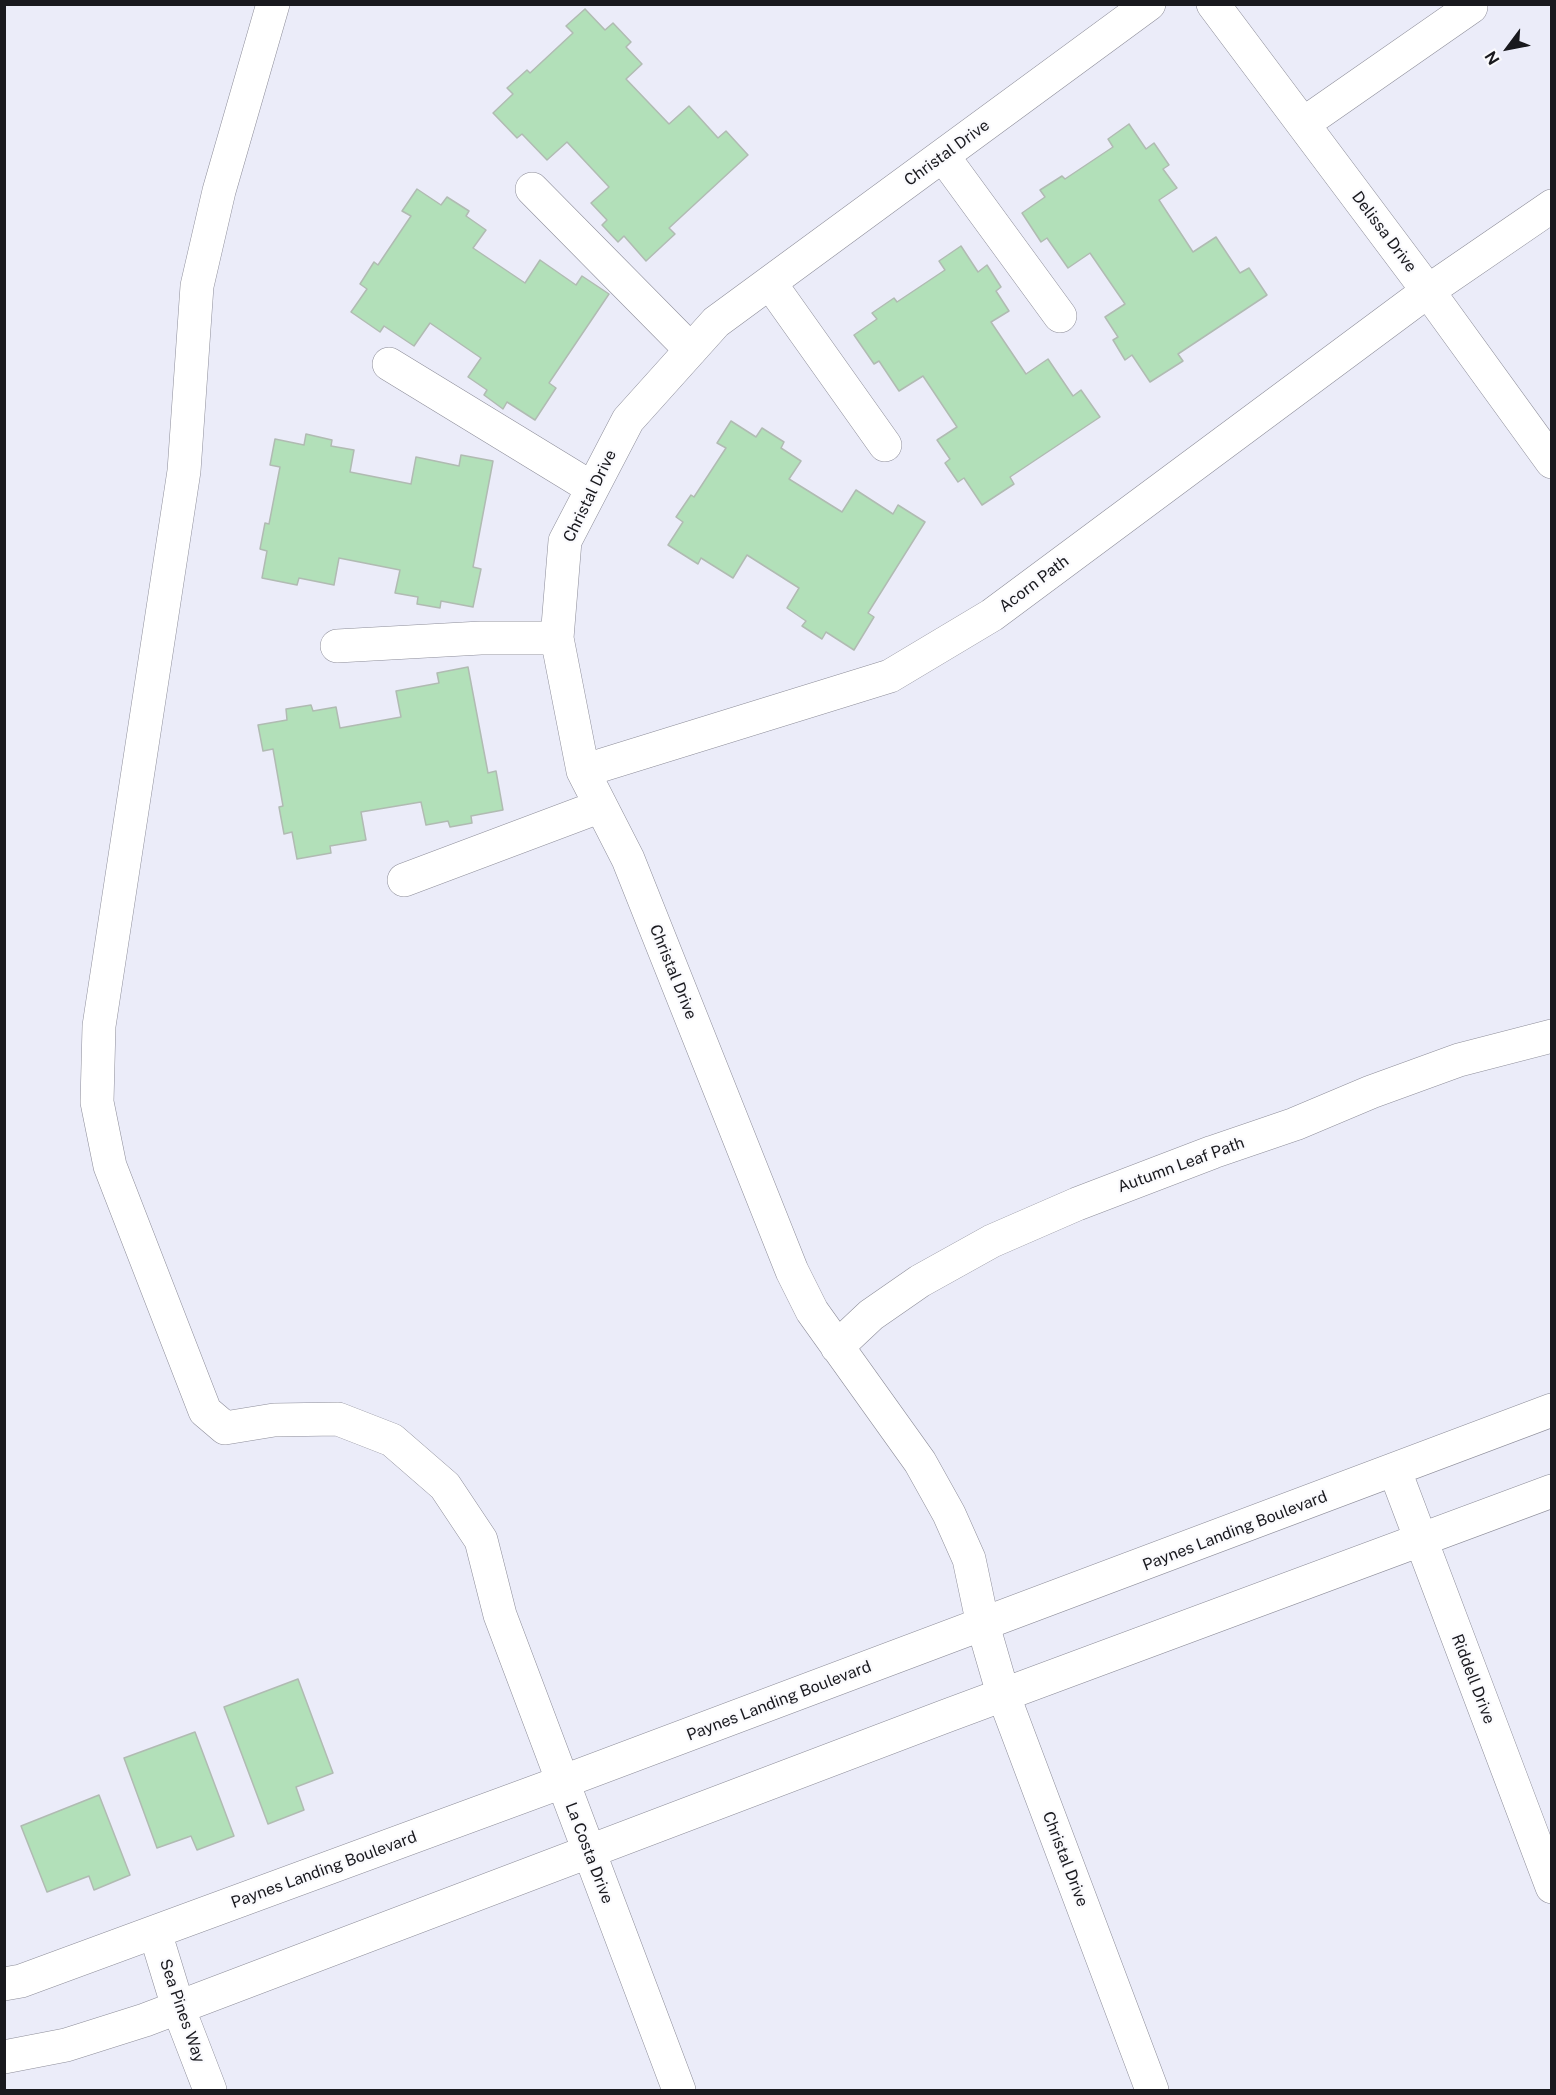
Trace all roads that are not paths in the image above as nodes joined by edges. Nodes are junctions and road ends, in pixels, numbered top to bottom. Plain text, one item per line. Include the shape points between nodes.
1 (273, 4) edge
2 (1149, 4) edge
3 (1213, 4) edge
4 (1471, 7) dead end
5 (1303, 124) junction
6 (943, 156) junction
7 (532, 189) dead end
8 (1551, 206) edge
9 (770, 283) junction
10 (1428, 291) junction
11 (1060, 316) dead end
12 (691, 350) junction
13 (389, 364) dead end
14 (885, 445) dead end
15 (1551, 462) edge
16 (592, 488) junction
17 (557, 638) junction
18 (337, 646) dead end
19 (583, 771) junction
20 (601, 806) junction
21 (404, 880) dead end
22 (1551, 1036) edge
23 (837, 1347) junction
24 (1551, 1410) edge
25 (1395, 1471) junction
26 (1551, 1491) edge
27 (1420, 1539) junction
28 (983, 1625) junction
29 (1003, 1694) junction
30 (562, 1782) junction
31 (589, 1853) junction
32 (1551, 1887) edge
33 (155, 1932) junction
34 (4, 1984) edge
35 (178, 2007) junction
36 (4, 2058) edge
37 (210, 2091) edge
38 (679, 2091) edge
39 (1152, 2091) edge

1 - 30 street, La Costa Drive via 219,190 198,286 183,471 99,1026 97,1102 110,1166 205,1411 225,1428 274,1420 338,1419 393,1440 445,1486 481,1540 500,1615
2 - 6 street, Christal Drive
3 - 5 street, Delissa Drive
4 - 5 street
5 - 10 street, Delissa Drive
6 - 9 street, Christal Drive
6 - 11 street
7 - 12 street
8 - 10 street, Acorn Path
9 - 12 street, Christal Drive via 717,322
9 - 14 street
10 - 15 street, Delissa Drive
10 - 19 street, Acorn Path via 992,615 890,676
12 - 16 street, Christal Drive via 628,420
13 - 16 street
16 - 17 street, Christal Drive via 565,541
17 - 18 street
17 - 19 street, Christal Drive
19 - 20 street, Christal Drive
20 - 21 street
20 - 23 street, Christal Drive via 628,858 792,1271 812,1311
22 - 23 street, Autumn Leaf Path via 1459,1060 1077,1204 920,1281 871,1316
23 - 28 street, Christal Drive via 920,1462 949,1514 969,1559
24 - 25 street, Paynes Landing Boulevard
25 - 27 street, Riddell Drive
25 - 28 street, Paynes Landing Boulevard
26 - 27 street
27 - 29 street
27 - 32 street, Riddell Drive
28 - 29 street, Christal Drive
28 - 30 street, Paynes Landing Boulevard
29 - 31 street
29 - 39 street, Christal Drive
30 - 31 street, La Costa Drive
30 - 33 street, Paynes Landing Boulevard
31 - 35 street
31 - 38 street, La Costa Drive
33 - 34 street, Paynes Landing Boulevard
33 - 35 street, Sea Pines Way
35 - 36 street via 66,2044
35 - 37 street, Sea Pines Way

